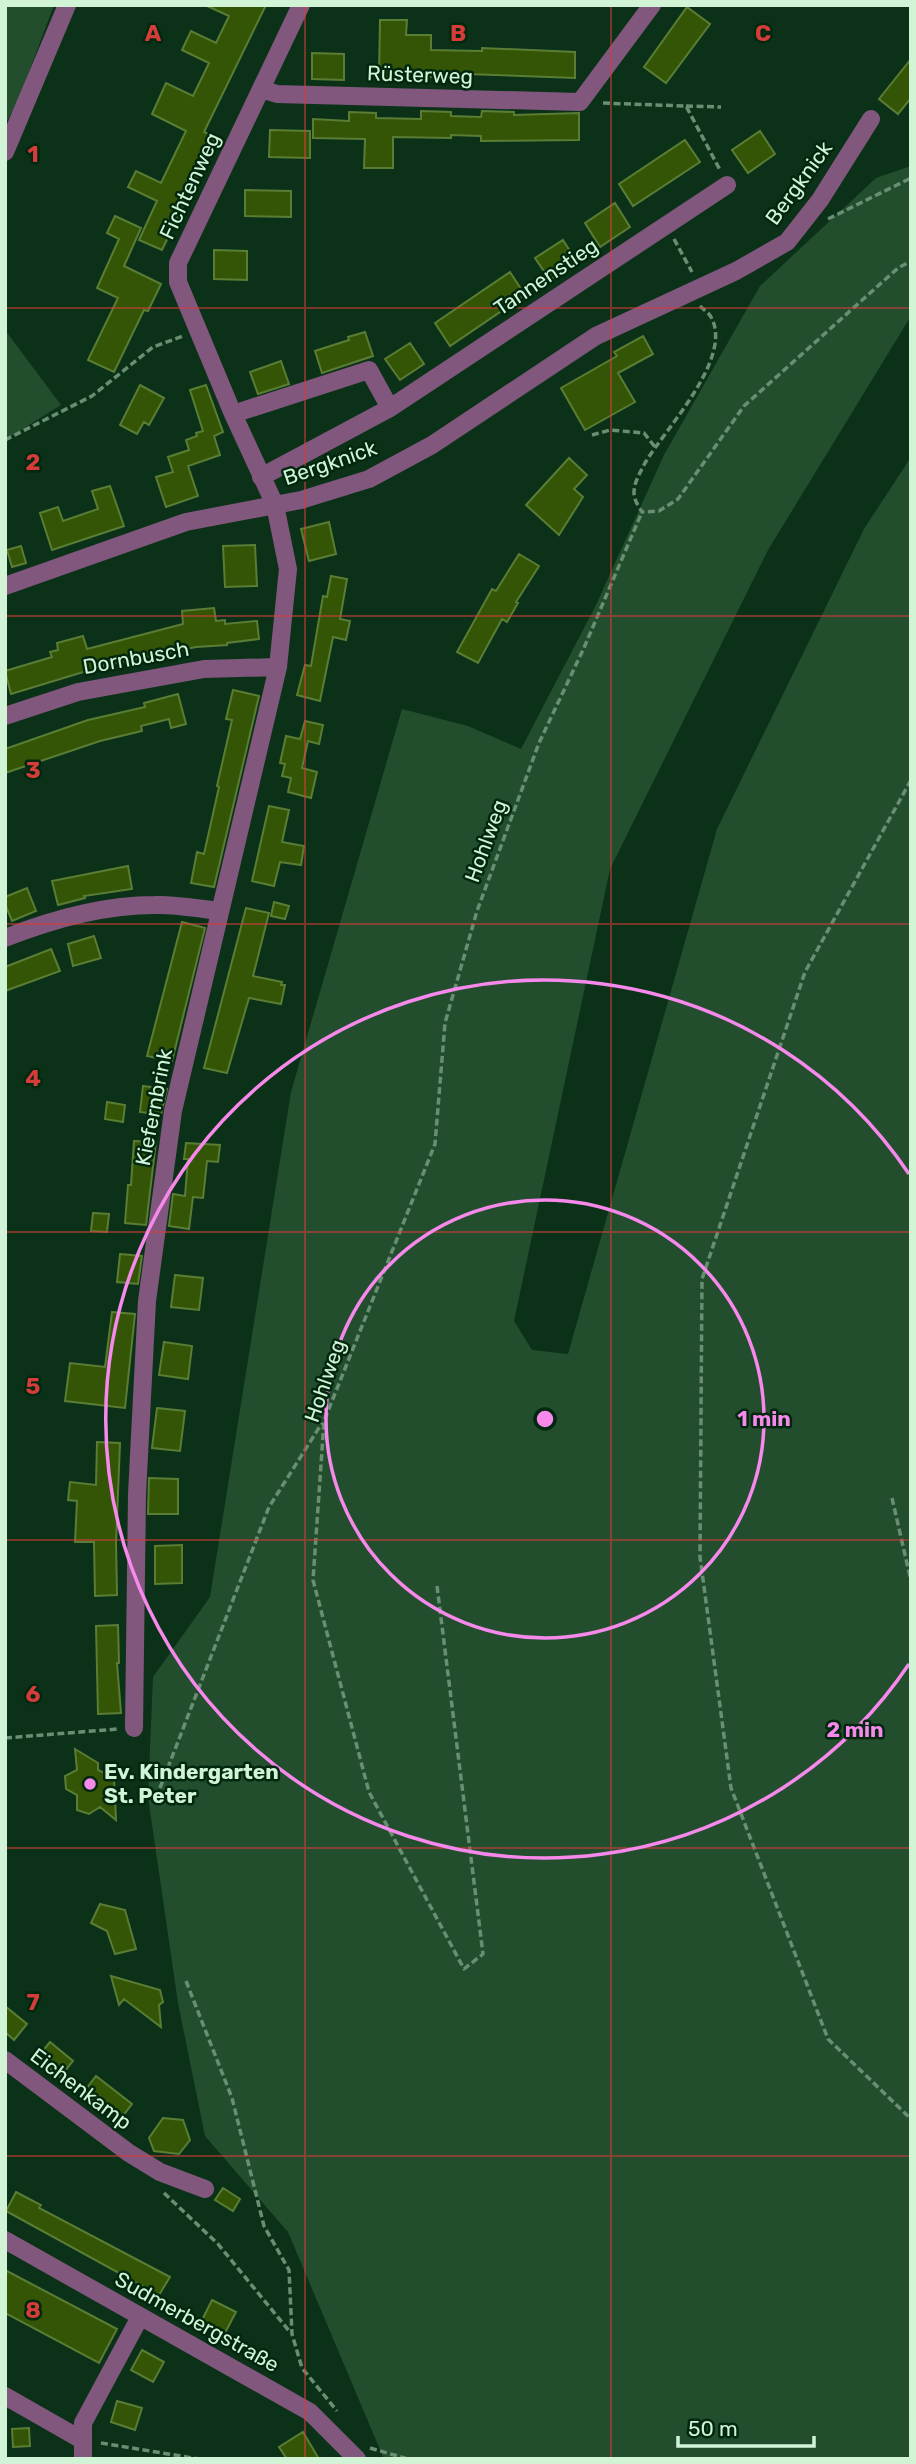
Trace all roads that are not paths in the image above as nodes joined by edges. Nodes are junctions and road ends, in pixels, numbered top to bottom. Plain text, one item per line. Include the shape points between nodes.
1 (67, 5) edge
2 (301, 5) edge
3 (652, 5) edge
4 (261, 89) junction
5 (871, 119) dead end
6 (5, 152) edge
7 (727, 185) road end
8 (390, 408) junction
9 (233, 414) junction
10 (261, 477) junction
11 (275, 505) junction
12 (5, 586) edge
13 (278, 667) junction
14 (5, 716) edge
15 (220, 911) junction
16 (5, 938) edge
17 (134, 1728) road end
18 (5, 2060) edge
19 (205, 2189) dead end
20 (5, 2240) edge
21 (140, 2317) junction
22 (5, 2396) edge
23 (82, 2440) junction
24 (360, 2456) edge
25 (83, 2459) edge

1 - 6 street
2 - 4 street, Fichtenweg
3 - 4 street, Rüsterweg via 580,102 277,94
4 - 9 street, Fichtenweg via 178,263 178,282
5 - 11 street, Bergknick via 820,200 787,242 596,336 432,445 369,479
7 - 8 street, Tannenstieg
8 - 9 street via 369,370
8 - 10 street, Tannenstieg
9 - 10 street, Fichtenweg
10 - 11 street, Fichtenweg
11 - 12 street, Bergknick via 186,523
11 - 13 street, Kiefernbrink via 288,569
13 - 14 street, Dornbusch via 204,669 78,692
13 - 15 street, Kiefernbrink
15 - 16 street via 156,904 101,908
15 - 17 street, Kiefernbrink via 173,1111 147,1301 137,1494
18 - 19 street, Eichenkamp via 129,2153 160,2172
20 - 21 street, Sudmerbergstraße
21 - 23 street via 83,2423
21 - 24 street, Sudmerbergstraße via 310,2412
22 - 23 street
23 - 25 street

